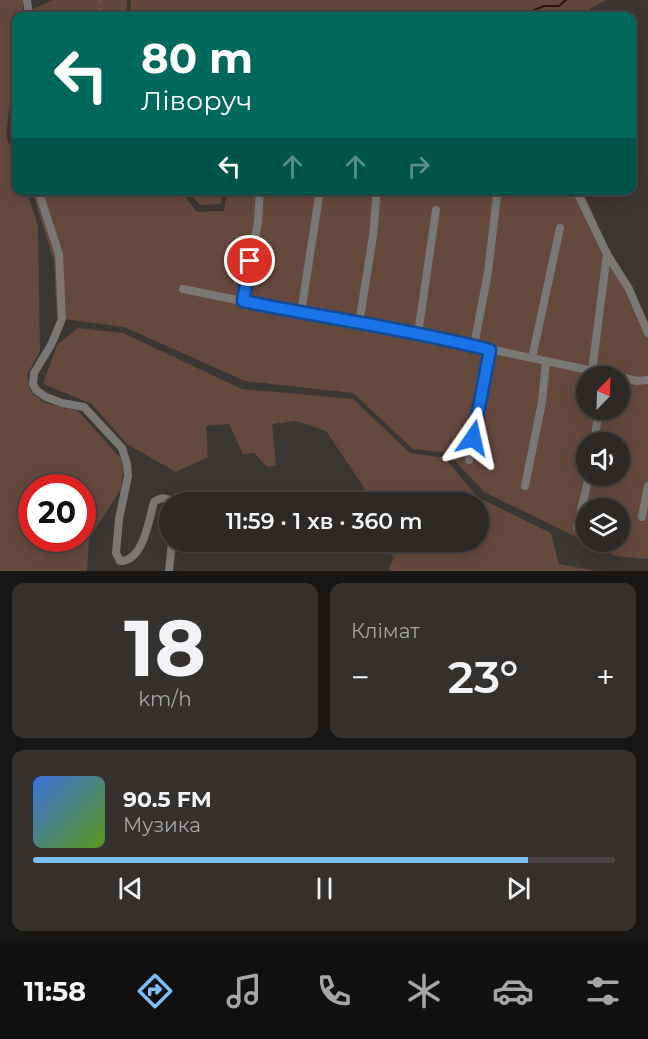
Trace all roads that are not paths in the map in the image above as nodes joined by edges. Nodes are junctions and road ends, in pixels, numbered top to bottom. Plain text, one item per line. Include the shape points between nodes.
1 (40, 195) edge
2 (260, 195) edge
3 (319, 195) edge
4 (377, 195) edge
5 (578, 195) edge
6 (497, 196) dead end
7 (436, 210) dead end
8 (560, 228) dead end
9 (607, 254) junction
10 (183, 289) dead end
11 (243, 301) junction
12 (301, 313) junction
13 (359, 324) junction
14 (648, 333) edge
15 (418, 334) junction
16 (474, 346) junction
17 (490, 350) junction
18 (532, 358) junction
19 (546, 361) junction
20 (593, 366) edge
21 (576, 368) edge
22 (630, 380) edge
23 (648, 380) edge
24 (469, 460) dead end
25 (525, 486) dead end
26 (648, 486) edge
27 (159, 499) edge
28 (642, 517) dead end
29 (171, 552) edge
30 (170, 571) edge

1 - 27 lane via 59,254 62,319 34,373 33,384 46,397 84,407 122,448 128,476 119,519 116,553 120,561 129,560 141,546 154,502
2 - 11 lane
3 - 12 lane
4 - 13 lane
5 - 9 lane
6 - 16 lane
7 - 15 lane
8 - 18 lane
9 - 14 lane via 629,289
9 - 20 lane
10 - 11 lane
11 - 12 lane
12 - 13 lane
13 - 15 lane
15 - 16 lane
16 - 17 lane
17 - 18 lane
17 - 24 lane
18 - 19 lane
19 - 21 lane
19 - 25 lane
22 - 23 lane
26 - 28 lane
29 - 30 lane

